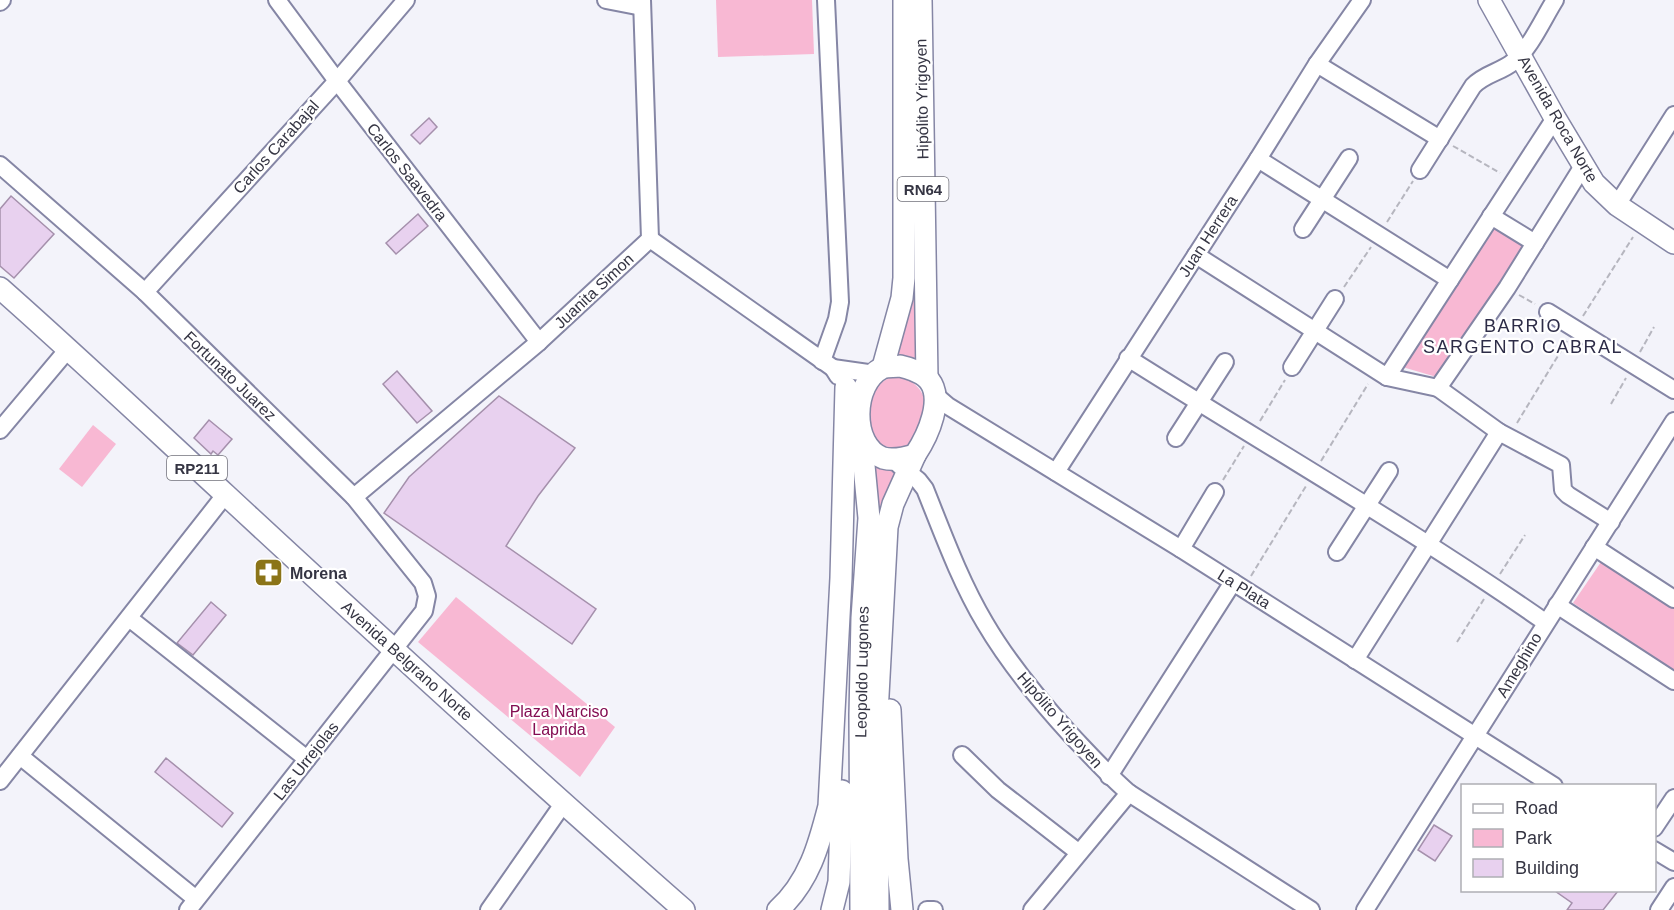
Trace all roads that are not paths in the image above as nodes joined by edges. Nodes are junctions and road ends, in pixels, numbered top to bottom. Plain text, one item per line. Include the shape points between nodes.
1 (277, 0) edge
2 (406, 0) edge
3 (606, 0) edge
4 (826, 0) edge
5 (904, 0) edge
6 (921, 0) edge
7 (1362, 0) edge
8 (1489, 0) edge
9 (1555, 0) edge
10 (642, 3) edge
11 (1521, 56) junction
12 (1317, 64) junction
13 (337, 81) junction
14 (1674, 116) edge
15 (1555, 118) junction
16 (1440, 139) junction
17 (1349, 158) dead end
18 (1258, 159) junction
19 (0, 165) edge
20 (1583, 166) junction
21 (1420, 170) dead end
22 (1323, 200) junction
23 (1617, 205) junction
24 (1491, 216) junction
25 (1303, 229) dead end
26 (650, 239) junction
27 (1535, 243) junction
28 (1674, 243) edge
29 (1196, 255) junction
30 (1450, 280) junction
31 (0, 288) edge
32 (145, 292) junction
33 (1335, 299) dead end
34 (1548, 312) road end
35 (1316, 331) junction
36 (539, 342) junction
37 (69, 348) junction
38 (1128, 358) junction
39 (1225, 362) dead end
40 (828, 365) junction
41 (1292, 367) dead end
42 (879, 370) junction
43 (1387, 377) junction
44 (930, 386) junction
45 (846, 387) junction
46 (1438, 388) junction
47 (1674, 390) edge
48 (1198, 403) junction
49 (1674, 421) edge
50 (860, 427) junction
51 (0, 430) edge
52 (1499, 432) junction
53 (1176, 438) dead end
54 (912, 463) junction
55 (1389, 471) dead end
56 (1056, 472) junction
57 (1215, 492) dead end
58 (225, 495) junction
59 (354, 497) junction
60 (1366, 506) junction
61 (1611, 522) junction
62 (1428, 544) junction
63 (1594, 547) junction
64 (1181, 549) junction
65 (1337, 552) dead end
66 (1233, 582) junction
67 (1674, 599) edge
68 (1557, 605) junction
69 (882, 608) junction
70 (424, 611) joint
71 (129, 618) junction
72 (862, 618) junction
73 (1545, 622) junction
74 (394, 649) junction
75 (1355, 660) junction
76 (1674, 681) edge
77 (869, 715) junction
78 (1476, 736) junction
79 (962, 755) dead end
80 (20, 756) junction
81 (307, 759) junction
82 (1109, 776) junction
83 (0, 781) edge
84 (1551, 784) edge
85 (831, 789) junction
86 (1130, 793) junction
87 (1674, 798) edge
88 (563, 804) junction
89 (1656, 825) edge
90 (840, 839) junction
91 (1656, 851) edge
92 (1078, 852) junction
93 (1674, 862) edge
94 (1674, 887) edge
95 (192, 905) edge
96 (489, 910) edge
97 (684, 910) edge
98 (778, 910) edge
99 (832, 910) edge
100 (861, 910) edge
101 (878, 910) edge
102 (902, 910) edge
103 (927, 910) edge
104 (934, 910) edge
105 (1032, 910) edge
106 (1311, 910) edge
107 (1365, 910) edge
108 (1659, 910) edge

1 - 13 street, Carlos Saavedra
2 - 13 street, Carlos Carabajal
3 - 10 street
4 - 40 street via 840,302
5 - 42 main road, Hipólito Yrigoyen / RN64 via 904,278 902,298
6 - 44 main road, Hipólito Yrigoyen / RN64
7 - 12 street, Juan Herrera
8 - 11 main road, Avenida Roca Norte
9 - 11 street
10 - 26 street
11 - 15 main road, Avenida Roca Norte
11 - 16 street via 1479,80
12 - 16 street
12 - 18 street, Juan Herrera
13 - 32 street, Carlos Carabajal
13 - 36 street, Carlos Saavedra
14 - 23 street
15 - 20 main road, Avenida Roca Norte
15 - 24 street
16 - 21 street
17 - 22 street
18 - 22 street
18 - 29 street, Juan Herrera
19 - 32 street, Fortunato Juarez
20 - 23 main road, Avenida Roca Norte via 1603,194
20 - 27 street
22 - 25 street
22 - 30 street
23 - 28 main road, Avenida Roca Norte
24 - 27 street
24 - 30 street
26 - 36 street, Juanita Simon
26 - 40 street
27 - 46 street
29 - 35 street
29 - 38 street, Juan Herrera
30 - 43 street
31 - 37 main road, Avenida Belgrano Norte / RP211
32 - 59 street, Fortunato Juarez
33 - 35 street
34 - 47 street
35 - 41 street
35 - 43 street
36 - 59 street, Juanita Simon
37 - 51 street
37 - 58 main road, Avenida Belgrano Norte / RP211
38 - 48 street
38 - 56 street, Juan Herrera
39 - 48 street
40 - 42 street via 851,372
40 - 45 street
42 - 44 main road via 900,366 913,369
42 - 50 main road, RN64 via 862,396
43 - 46 street
44 - 54 main road, RN64 via 933,417
44 - 56 street, La Plata via 948,406
45 - 50 street
45 - 85 main road
46 - 52 street
48 - 53 street
48 - 60 street
49 - 61 street, Ameghino
50 - 54 main road via 875,453
50 - 72 main road, Leopoldo Lugones via 869,518
52 - 61 street via 1561,465 1563,490
52 - 62 street
54 - 69 main road, Leopoldo Lugones via 887,527
54 - 82 street, Hipólito Yrigoyen via 984,622 1034,694
55 - 60 street
56 - 64 street, La Plata
57 - 64 street
58 - 71 street
58 - 74 main road, Avenida Belgrano Norte / RP211
59 - 70 street, Fortunato Juarez via 423,584 427,596
60 - 62 street
60 - 65 street
61 - 63 street, Ameghino
62 - 73 street
62 - 75 street
63 - 67 street
63 - 68 street, Ameghino
64 - 66 street, La Plata
66 - 75 street, La Plata
66 - 82 street
68 - 73 street, Ameghino
68 - 76 street
69 - 77 main road, Leopoldo Lugones
69 - 102 main road
70 - 74 street, Las Urrejolas
71 - 80 street
71 - 81 street
72 - 77 main road, Leopoldo Lugones
72 - 90 main road via 843,716
73 - 78 street, Ameghino
74 - 81 street, Las Urrejolas
74 - 88 main road, Avenida Belgrano Norte / RP211
75 - 78 street, La Plata
77 - 100 main road, Leopoldo Lugones
77 - 101 main road, Leopoldo Lugones
78 - 84 street, La Plata
78 - 107 street, Ameghino
79 - 92 street via 998,790
80 - 83 street
80 - 95 street
81 - 95 street, Las Urrejolas
82 - 86 street, Hipólito Yrigoyen
85 - 90 main road
85 - 98 main road via 810,868
86 - 92 street
86 - 106 street, Hipólito Yrigoyen
87 - 89 street
88 - 96 street
88 - 97 main road, Avenida Belgrano Norte / RP211
90 - 99 main road via 839,882
91 - 93 street
92 - 105 street
94 - 108 street
103 - 104 street

